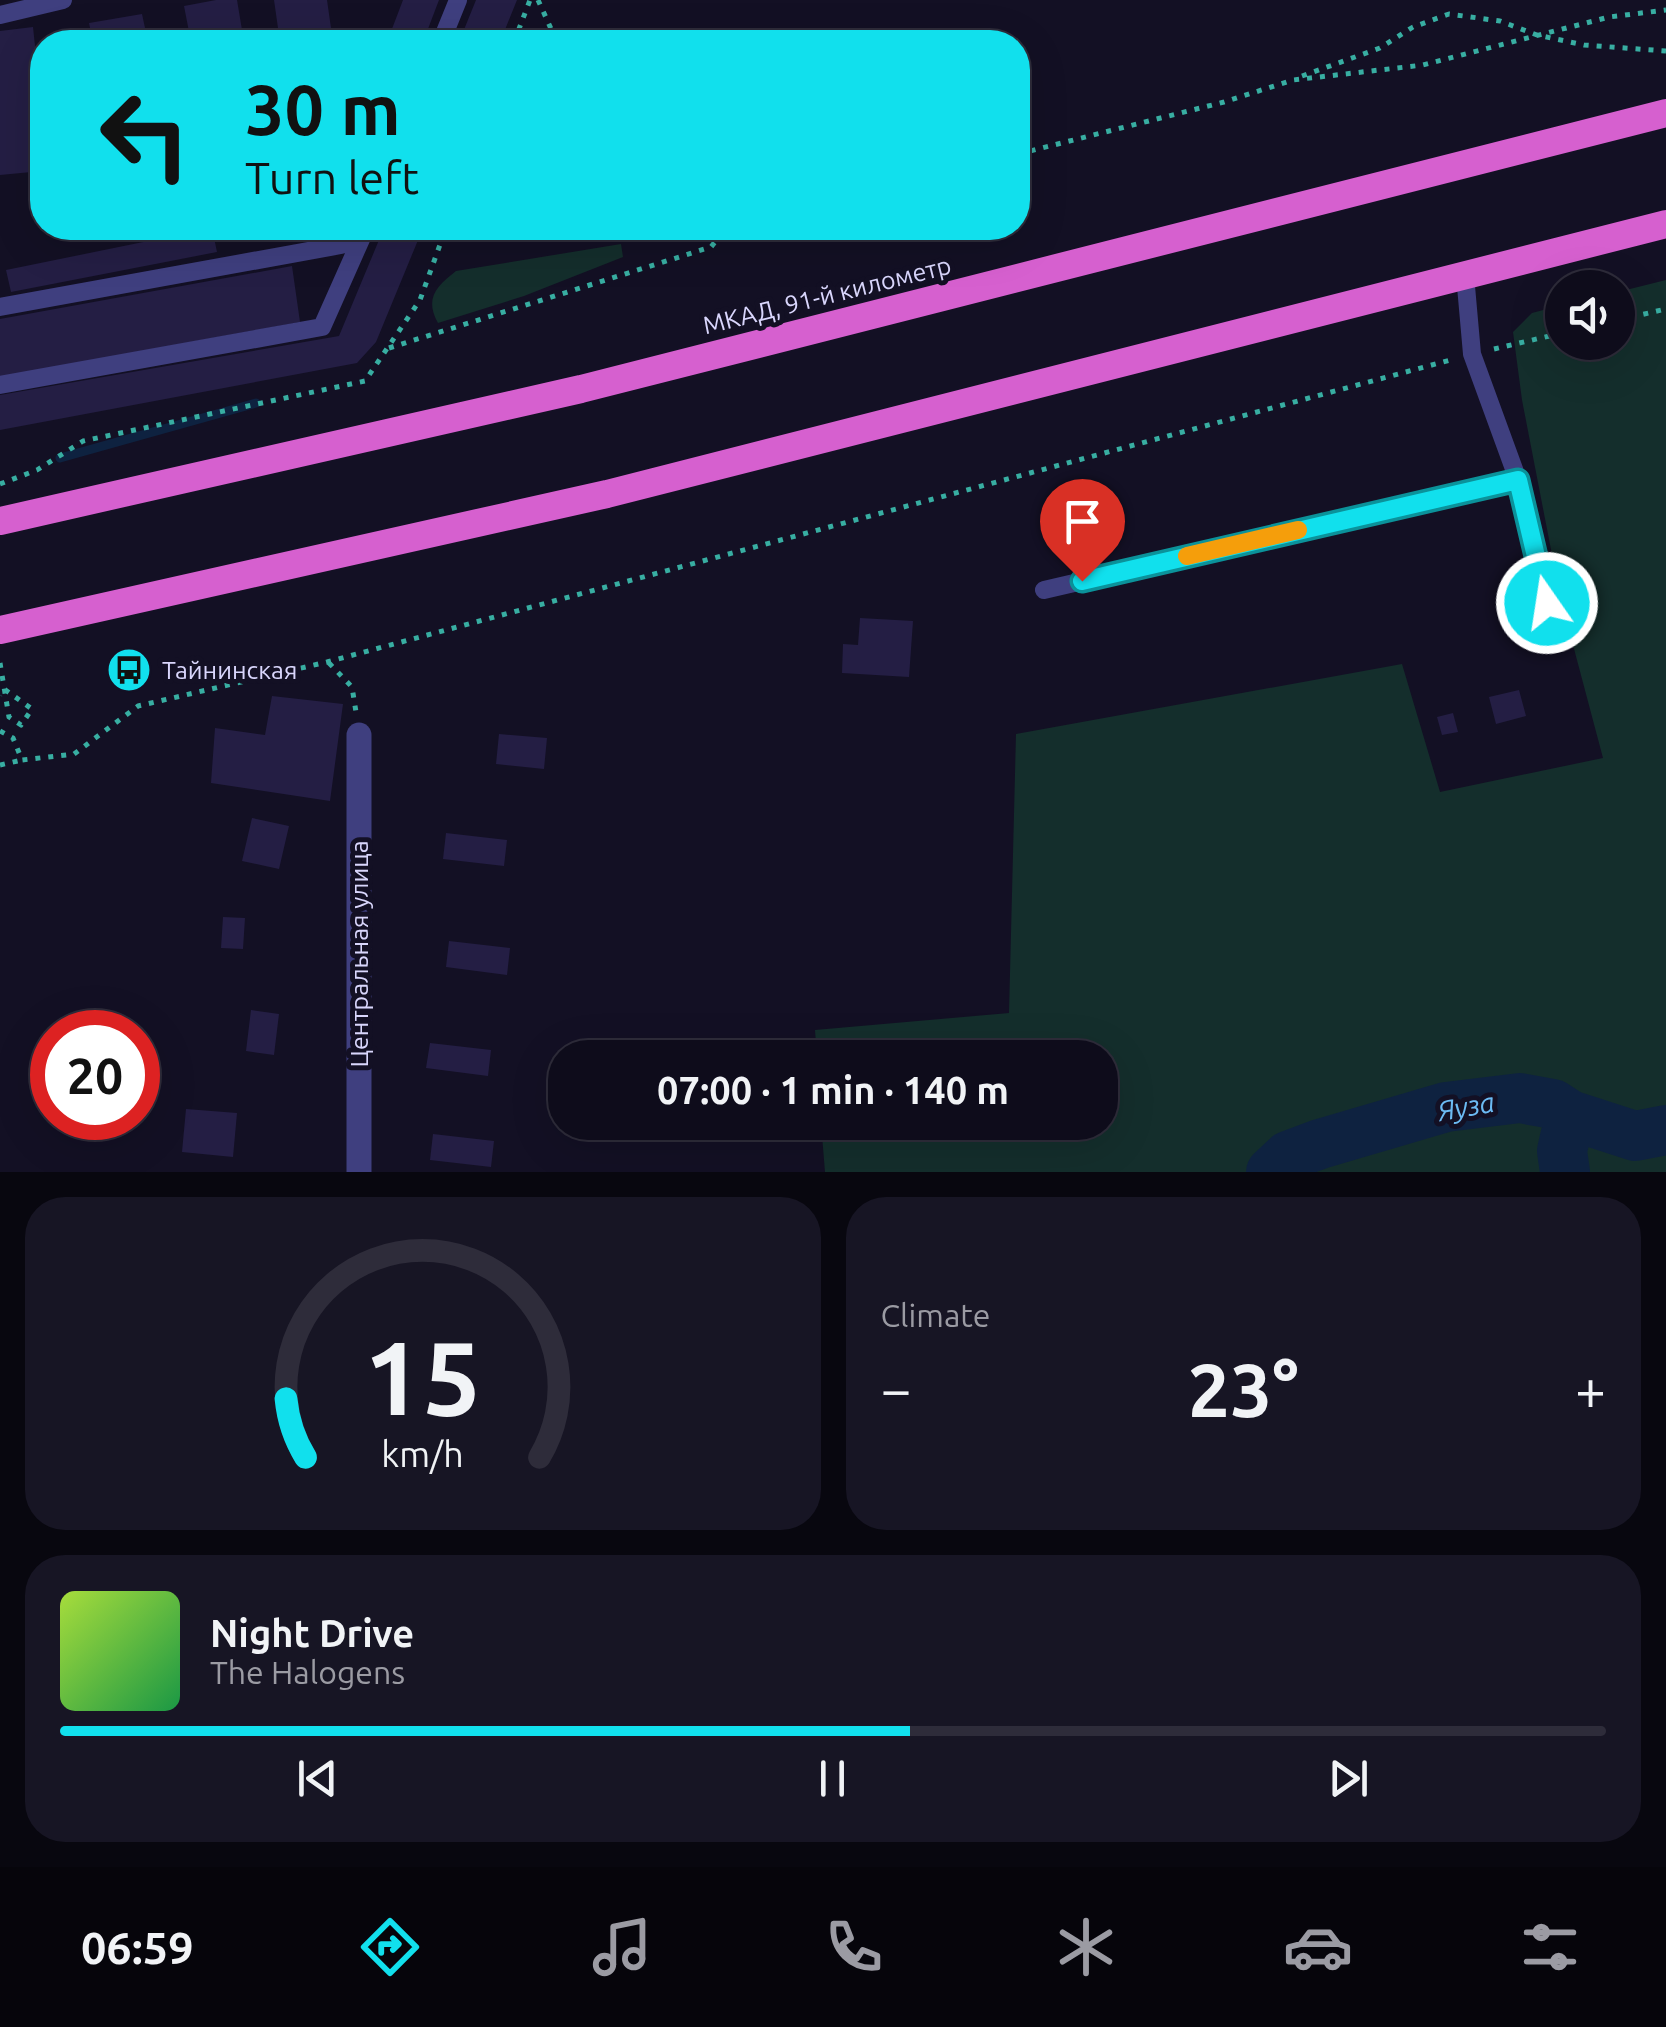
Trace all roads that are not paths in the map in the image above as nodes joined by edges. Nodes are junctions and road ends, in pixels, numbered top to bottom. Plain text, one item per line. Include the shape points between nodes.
1 (64, 0) edge
2 (458, 0) edge
3 (0, 14) edge
4 (446, 30) edge
5 (1666, 113) edge
6 (1666, 224) edge
7 (348, 240) edge
8 (361, 240) edge
9 (1465, 275) junction
10 (0, 306) edge
11 (0, 385) edge
12 (1518, 480) junction
13 (0, 520) edge
14 (1044, 590) dead end
15 (1547, 603) dead end
16 (0, 630) edge
17 (359, 735) road end
18 (359, 1172) edge

1 - 3 lane
2 - 4 lane
5 - 13 highway, МКАД, 91-й километр via 581,389
6 - 9 highway
7 - 10 lane
8 - 11 lane via 322,326
9 - 12 lane via 1472,354
9 - 16 highway via 606,494
12 - 14 lane
12 - 15 lane
17 - 18 street, Центральная улица

